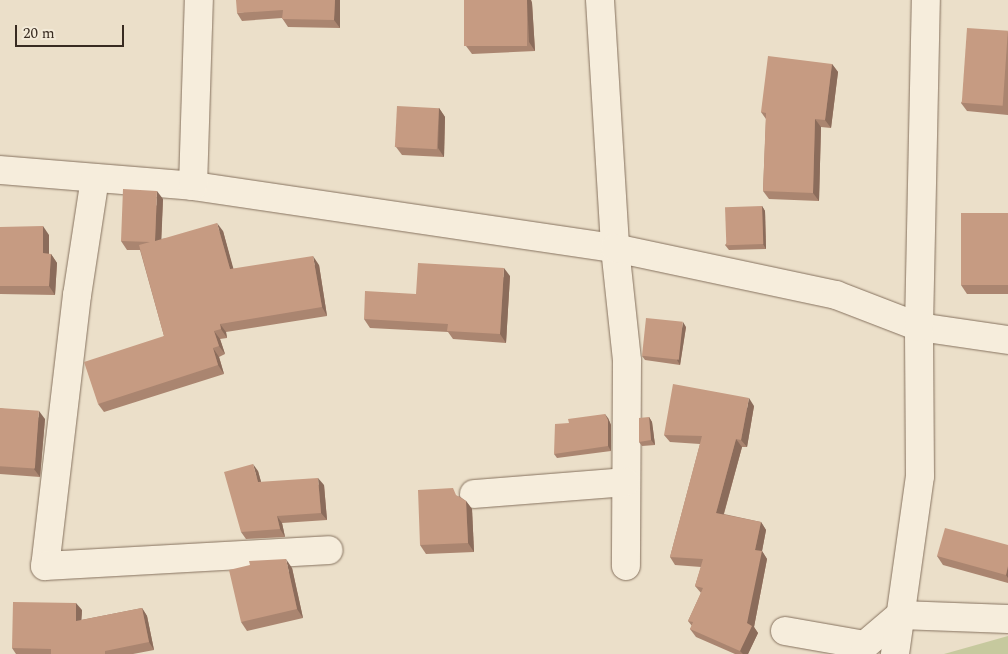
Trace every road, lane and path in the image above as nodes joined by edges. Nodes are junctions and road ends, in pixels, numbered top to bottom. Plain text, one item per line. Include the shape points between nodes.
1 (199, 0) edge
2 (600, 0) edge
3 (926, 0) edge
4 (0, 170) edge
5 (95, 178) junction
6 (193, 186) junction
7 (615, 248) junction
8 (919, 327) junction
9 (1008, 340) edge
10 (626, 482) junction
11 (474, 494) dead end
12 (329, 550) dead end
13 (626, 566) dead end
14 (900, 615) junction
15 (1008, 619) edge
16 (786, 632) dead end
17 (895, 654) edge

1 - 6 street
2 - 7 street
3 - 8 street
4 - 5 street
5 - 6 street
5 - 12 street via 77,295 45,566
6 - 7 street
7 - 8 street via 836,295
7 - 10 street via 626,361
8 - 9 street
8 - 14 street via 920,476
10 - 11 street
10 - 13 street
14 - 15 street
14 - 16 street via 865,645
14 - 17 street

